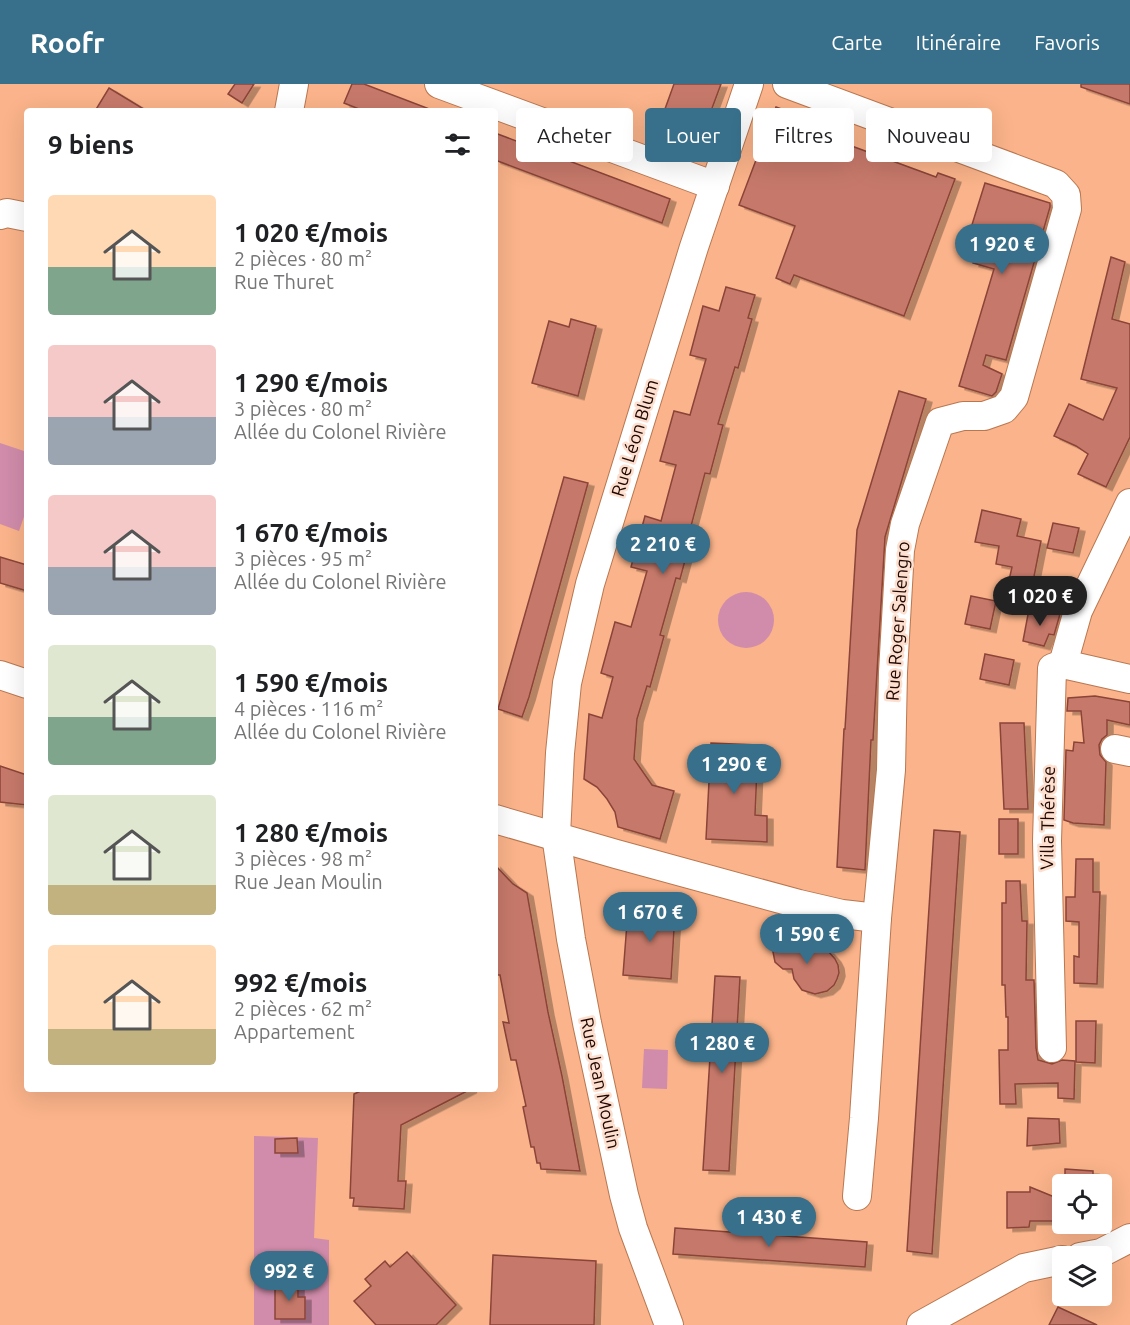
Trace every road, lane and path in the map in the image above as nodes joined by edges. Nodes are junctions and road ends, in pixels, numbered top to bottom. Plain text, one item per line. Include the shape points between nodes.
1 (294, 84) edge
2 (439, 84) edge
3 (749, 84) edge
4 (786, 84) edge
5 (289, 108) edge
6 (715, 186) junction
7 (0, 215) edge
8 (24, 216) edge
9 (1130, 503) edge
10 (1063, 664) junction
11 (0, 675) edge
12 (1130, 679) edge
13 (24, 683) edge
14 (498, 820) edge
15 (556, 836) junction
16 (877, 918) junction
17 (1052, 1048) dead end
18 (857, 1196) dead end
19 (1130, 1238) edge
20 (1112, 1247) edge
21 (1052, 1262) edge
22 (669, 1325) edge
23 (921, 1325) edge

1 - 5 street
2 - 6 street
3 - 6 street, Rue Léon Blum
4 - 16 street, Rue Roger Salengro via 1056,184 1066,195 1067,209 1014,397 1004,409 984,416 940,422 905,524 893,672 891,770
6 - 15 street, Rue Léon Blum via 590,585 567,683
7 - 8 street
9 - 10 street via 1078,611
10 - 12 street
10 - 17 street, Villa Thérèse via 1052,668 1047,829
11 - 13 street
14 - 15 street
15 - 16 street via 799,904
15 - 22 street, Rue Jean Moulin via 574,960 624,1195
16 - 18 street
19 - 20 street
21 - 23 street via 1024,1268

